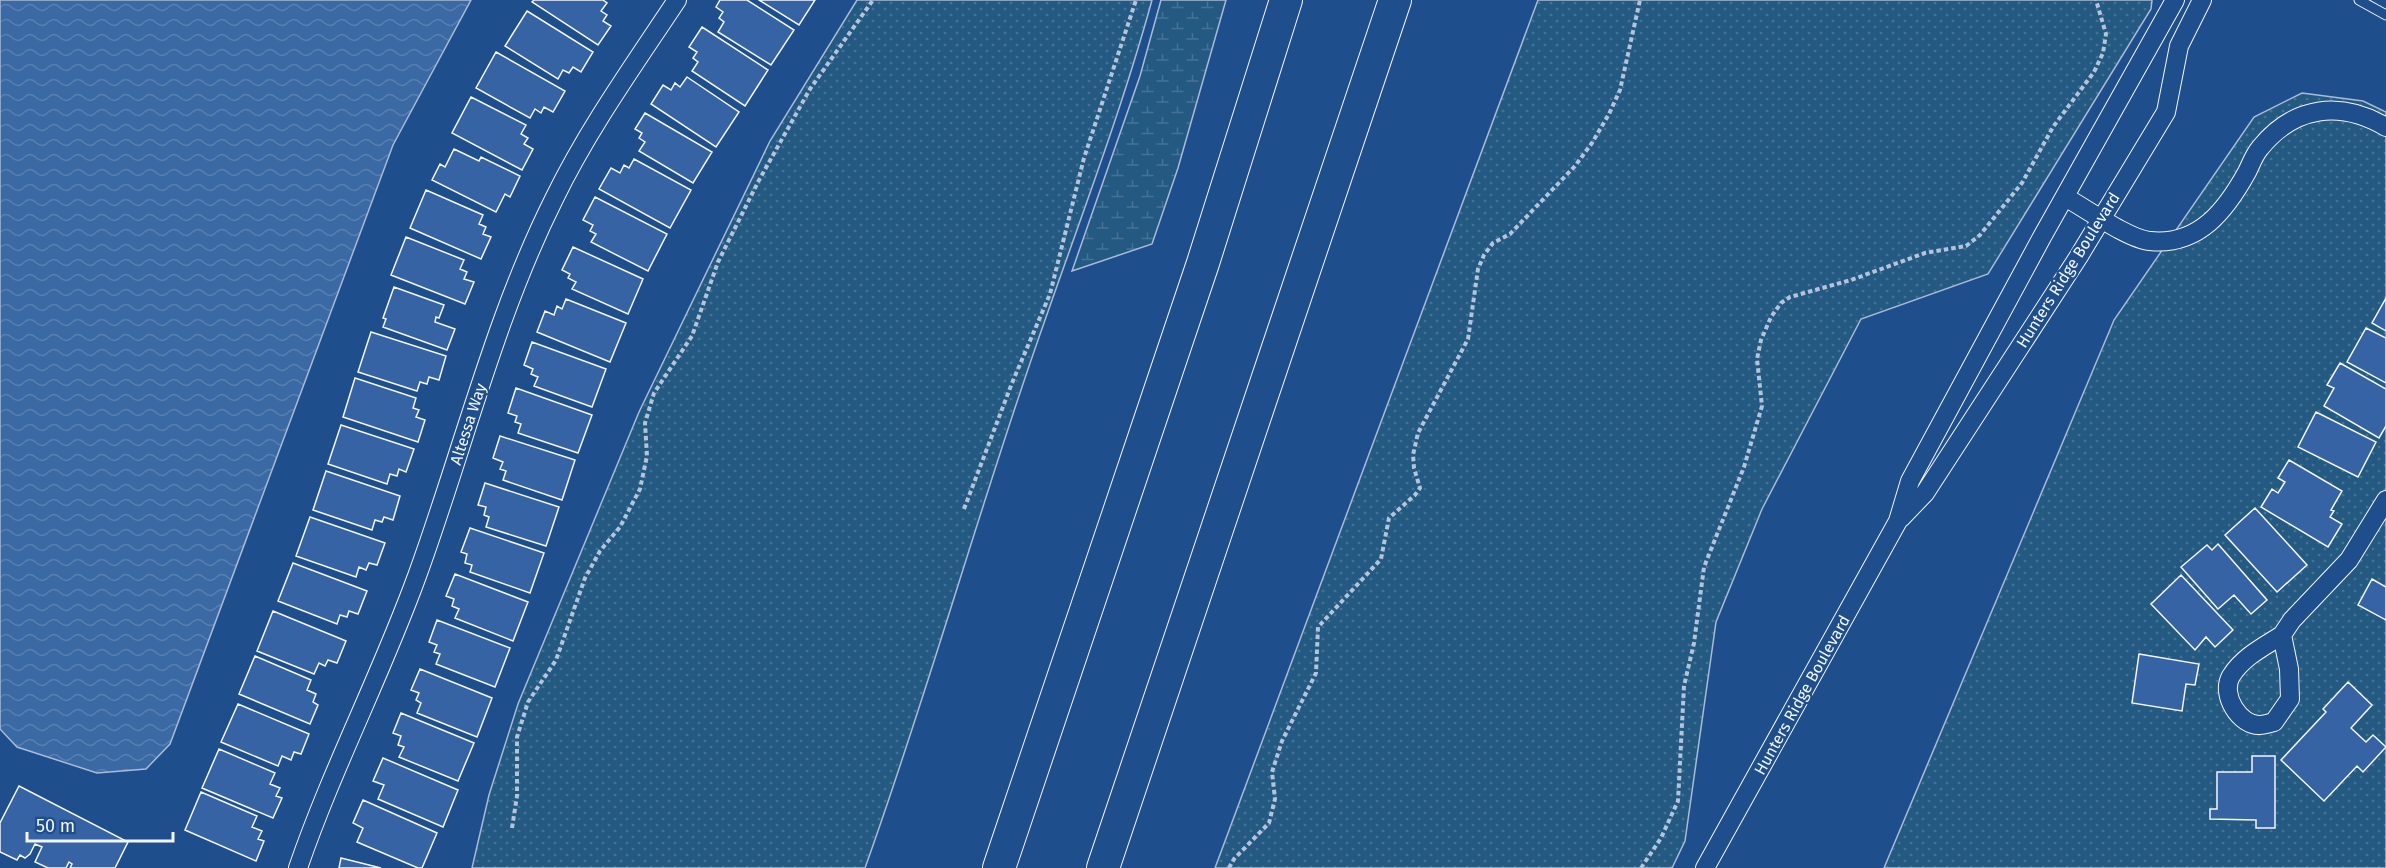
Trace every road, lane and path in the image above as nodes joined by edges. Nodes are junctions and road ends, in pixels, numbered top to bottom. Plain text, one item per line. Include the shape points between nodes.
1 (677, 0) edge
2 (873, 0) edge
3 (1136, 0) edge
4 (1286, 0) edge
5 (1395, 0) edge
6 (1414, 0) edge
7 (1640, 0) edge
8 (2096, 0) edge
9 (2175, 0) edge
10 (2202, 0) edge
11 (2359, 0) edge
12 (2386, 15) edge
13 (1356, 117) junction
14 (2386, 127) edge
15 (2066, 197) junction
16 (2102, 218) junction
17 (2386, 500) edge
18 (964, 509) dead end
19 (1898, 521) junction
20 (2282, 635) junction
21 (512, 828) dead end
22 (298, 868) edge
23 (999, 868) edge
24 (1103, 868) edge
25 (1229, 868) edge
26 (1641, 868) edge
27 (1705, 868) edge

1 - 22 street, Altessa Way via 589,135 554,198 524,266 502,320 417,577
2 - 21 path via 810,88 718,262 692,336 654,393 645,423 647,456 640,489 585,578 556,660 528,702 517,737 517,796
3 - 18 path via 1081,169 1050,294
4 - 23 highway via 1203,263
5 - 13 highway
6 - 13 highway
7 - 25 path via 1620,90 1592,143 1510,234 1493,243 1484,255 1476,280 1468,339 1418,433 1413,455 1420,488 1389,518 1381,559 1318,627 1316,674 1282,741 1272,772 1275,799 1269,823
8 - 26 path via 2106,34 2094,72 2053,127 2022,183 1980,235 1966,246 1925,253 1790,297 1771,317 1757,359 1762,406 1744,467 1704,567 1684,686 1678,801 1661,838
9 - 15 street, Hunters Ridge Boulevard
10 - 16 street, Hunters Ridge Boulevard via 2179,46 2166,112
11 - 12 lane
13 - 24 highway
14 - 16 street via 2369,117 2334,109 2303,115 2259,148 2229,202 2213,221 2193,235 2172,241 2148,241
15 - 16 street
15 - 19 street, Hunters Ridge Boulevard via 1910,481
16 - 19 street, Hunters Ridge Boulevard via 1925,493
17 - 20 street via 2349,560
19 - 27 street, Hunters Ridge Boulevard
20 - 20 street via 2246,658 2230,679 2229,695 2234,708 2244,719 2259,726 2274,722 2290,699

